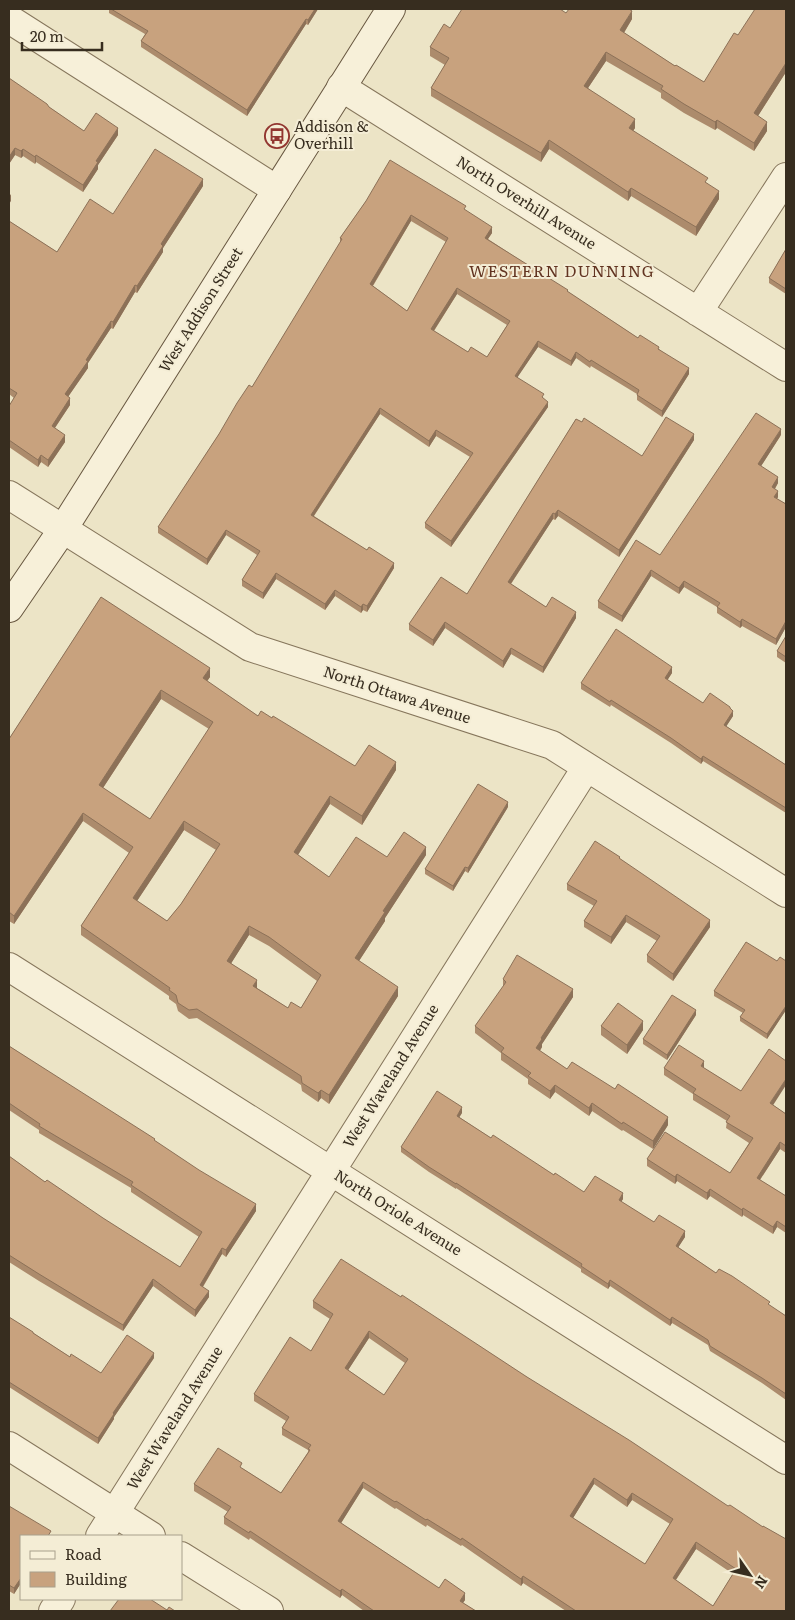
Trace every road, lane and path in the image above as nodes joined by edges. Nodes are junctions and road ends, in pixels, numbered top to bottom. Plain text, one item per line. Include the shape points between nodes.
1 (390, 9) edge
2 (9, 19) edge
3 (341, 87) junction
4 (786, 177) edge
5 (277, 190) junction
6 (698, 312) junction
7 (786, 367) edge
8 (9, 495) edge
9 (64, 529) junction
10 (9, 608) edge
11 (586, 768) junction
12 (786, 893) edge
13 (9, 966) edge
14 (331, 1171) junction
15 (9, 1446) edge
16 (786, 1460) edge
17 (115, 1513) junction
18 (101, 1535) edge
19 (149, 1535) edge
20 (182, 1557) edge
21 (60, 1600) edge
22 (53, 1611) edge
23 (269, 1611) edge

1 - 3 street, West Addison Street
2 - 5 street
3 - 5 street, West Addison Street
3 - 6 street, North Overhill Avenue
4 - 6 street
5 - 9 street, West Addison Street
6 - 7 street, North Overhill Avenue
8 - 9 street, North Ottawa Avenue
9 - 10 street, West Addison Street
9 - 11 street, North Ottawa Avenue via 250,647 552,745
11 - 12 street, North Ottawa Avenue
11 - 14 street, West Waveland Avenue
13 - 14 street, North Oriole Avenue
14 - 16 street, North Oriole Avenue
14 - 17 street, West Waveland Avenue
15 - 17 street
17 - 18 street, West Waveland Avenue
17 - 19 street
20 - 23 street
21 - 22 street

